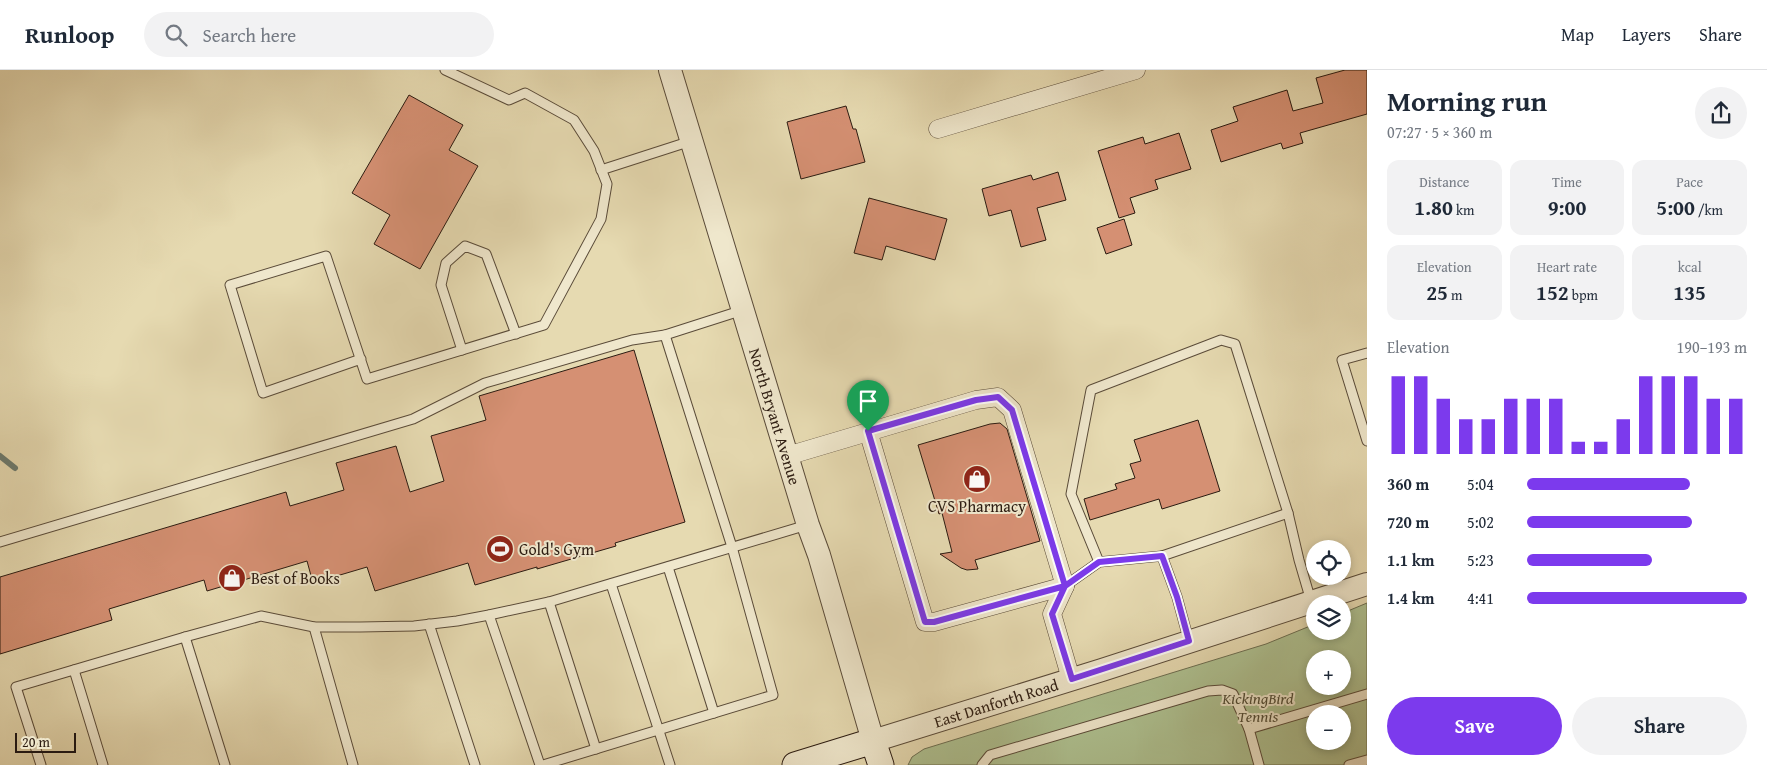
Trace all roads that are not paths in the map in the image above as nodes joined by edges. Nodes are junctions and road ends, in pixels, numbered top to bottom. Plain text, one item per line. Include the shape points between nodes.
1 (445, 70) edge
2 (670, 70) edge
3 (1136, 70) edge
4 (938, 129) dead end
5 (691, 141) junction
6 (601, 170) junction
7 (744, 310) junction
8 (516, 334) junction
9 (665, 335) junction
10 (462, 350) junction
11 (1367, 353) edge
12 (361, 359) junction
13 (868, 431) junction
14 (1367, 441) edge
15 (787, 456) junction
16 (1288, 513) junction
17 (808, 525) junction
18 (0, 542) edge
19 (732, 548) junction
20 (1162, 556) junction
21 (1099, 562) junction
22 (668, 566) junction
23 (612, 584) junction
24 (1367, 584) edge
25 (1065, 586) junction
26 (1309, 595) edge
27 (1331, 595) edge
28 (549, 602) junction
29 (1306, 603) edge
30 (489, 615) junction
31 (429, 624) junction
32 (314, 627) junction
33 (185, 637) junction
34 (1189, 641) junction
35 (74, 670) junction
36 (1072, 679) junction
37 (1367, 694) edge
38 (714, 713) junction
39 (1248, 729) junction
40 (660, 731) junction
41 (873, 741) junction
42 (596, 749) junction
43 (1367, 760) edge
44 (41, 765) edge
45 (103, 765) edge
46 (225, 765) edge
47 (353, 765) edge
48 (475, 765) edge
49 (542, 765) edge
50 (670, 765) edge
51 (795, 765) edge
52 (881, 765) edge
53 (982, 765) edge
54 (1259, 765) edge
55 (1350, 765) edge

1 - 6 lane via 509,100 524,93 574,120 594,151
2 - 5 street, North Bryant Avenue
3 - 4 street
5 - 6 lane
5 - 7 street, North Bryant Avenue
6 - 8 lane via 607,184 601,219 544,326
7 - 9 lane
7 - 15 street, North Bryant Avenue
8 - 10 lane
8 - 10 lane via 486,254 466,246 446,263 441,285
9 - 18 lane via 632,340 485,383 413,419
9 - 19 lane
10 - 12 lane via 368,379
11 - 14 lane via 1342,360
12 - 12 lane via 263,393 230,285 326,256
13 - 15 street
13 - 25 street via 976,400 998,397 1012,410
13 - 25 street via 925,622
15 - 17 street, North Bryant Avenue
16 - 20 lane
16 - 21 lane via 1235,344 1221,340 1091,390 1071,494
16 - 26 lane
17 - 19 lane
17 - 41 street, North Bryant Avenue
19 - 22 lane
19 - 38 lane via 773,695
20 - 21 lane
20 - 34 lane
21 - 25 lane
22 - 23 lane
22 - 38 lane
23 - 28 lane
23 - 40 lane
24 - 27 street, East Danforth Road
25 - 36 street via 1052,614
28 - 30 lane
28 - 42 lane
29 - 34 street, East Danforth Road
30 - 31 lane
30 - 49 lane
31 - 32 lane
31 - 48 lane
32 - 33 lane via 261,616
32 - 47 lane
33 - 35 lane
33 - 46 lane
34 - 36 street, East Danforth Road
35 - 44 lane via 16,687
35 - 45 lane
36 - 41 street, East Danforth Road
37 - 39 lane
38 - 40 lane
39 - 53 lane via 1234,694 1222,690 1208,691 990,755
39 - 54 lane
40 - 42 lane
40 - 50 lane
41 - 51 main road, East Danforth Road
41 - 52 main road, North Bryant Avenue
42 - 49 lane
43 - 55 lane

